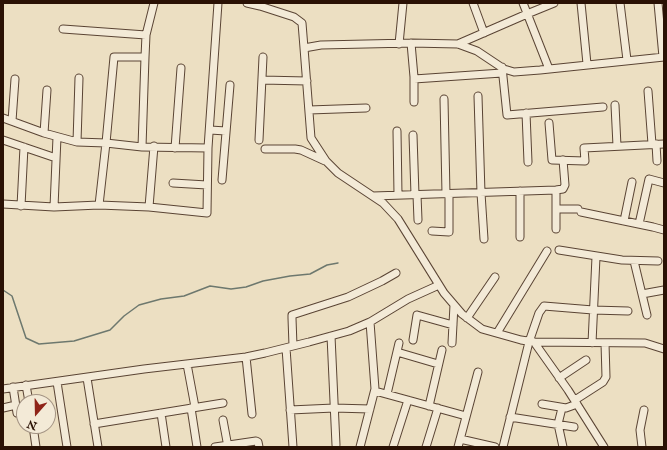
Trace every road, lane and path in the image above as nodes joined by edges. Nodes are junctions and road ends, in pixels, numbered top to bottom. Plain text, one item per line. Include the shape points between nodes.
1 (154, 3) edge
2 (218, 3) edge
3 (247, 3) edge
4 (403, 3) edge
5 (473, 3) edge
6 (523, 3) edge
7 (554, 3) edge
8 (581, 3) edge
9 (620, 3) edge
10 (658, 3) edge
11 (261, 4) edge
12 (527, 14) junction
13 (63, 29) dead end
14 (484, 33) junction
15 (146, 35) junction
16 (411, 43) junction
17 (399, 44) junction
18 (458, 44) junction
19 (304, 48) junction
20 (145, 57) junction
21 (263, 57) dead end
22 (663, 57) edge
23 (627, 60) junction
24 (587, 64) junction
25 (181, 68) dead end
26 (549, 69) junction
27 (502, 70) junction
28 (79, 78) dead end
29 (15, 79) dead end
30 (414, 79) junction
31 (262, 80) junction
32 (307, 81) junction
33 (230, 85) dead end
34 (47, 90) dead end
35 (648, 91) dead end
36 (478, 96) dead end
37 (444, 99) dead end
38 (414, 102) dead end
39 (615, 105) dead end
40 (366, 108) dead end
41 (603, 108) dead end
42 (309, 110) junction
43 (526, 113) junction
44 (3, 118) edge
45 (12, 121) junction
46 (549, 123) dead end
47 (210, 130) junction
48 (226, 131) junction
49 (397, 131) dead end
50 (44, 133) junction
51 (413, 135) dead end
52 (57, 137) junction
53 (3, 140) edge
54 (259, 140) dead end
55 (76, 142) junction
56 (106, 143) junction
57 (654, 144) junction
58 (664, 144) edge
59 (142, 146) junction
60 (154, 146) junction
61 (617, 146) junction
62 (24, 147) junction
63 (174, 148) junction
64 (208, 148) junction
65 (264, 149) dead end
66 (56, 158) junction
67 (564, 160) junction
68 (326, 161) junction
69 (657, 161) dead end
70 (528, 162) dead end
71 (222, 180) dead end
72 (632, 182) dead end
73 (173, 183) dead end
74 (664, 183) edge
75 (207, 185) junction
76 (556, 190) junction
77 (520, 191) junction
78 (481, 193) junction
79 (448, 194) junction
80 (398, 195) junction
81 (416, 195) junction
82 (373, 196) junction
83 (3, 204) edge
84 (99, 205) junction
85 (20, 206) junction
86 (54, 207) junction
87 (150, 207) junction
88 (556, 210) junction
89 (418, 220) dead end
90 (624, 221) junction
91 (639, 224) junction
92 (556, 229) dead end
93 (664, 230) edge
94 (432, 231) dead end
95 (520, 237) dead end
96 (484, 240) dead end
97 (559, 250) dead end
98 (546, 251) dead end
99 (596, 257) junction
100 (634, 261) junction
101 (658, 261) dead end
102 (396, 273) dead end
103 (495, 277) dead end
104 (439, 285) junction
105 (664, 290) edge
106 (642, 294) junction
107 (454, 305) junction
108 (593, 310) junction
109 (628, 311) dead end
110 (647, 315) dead end
111 (467, 318) junction
112 (370, 322) junction
113 (453, 325) junction
114 (496, 333) junction
115 (331, 336) junction
116 (413, 340) dead end
117 (531, 342) junction
118 (399, 343) dead end
119 (452, 343) dead end
120 (592, 343) junction
121 (605, 343) junction
122 (290, 347) junction
123 (664, 349) edge
124 (442, 350) dead end
125 (397, 352) junction
126 (246, 357) junction
127 (586, 360) dead end
128 (187, 364) junction
129 (438, 364) junction
130 (478, 372) dead end
131 (87, 378) junction
132 (559, 378) junction
133 (56, 382) junction
134 (26, 385) junction
135 (13, 387) junction
136 (3, 389) edge
137 (375, 391) junction
138 (28, 394) edge
139 (387, 394) junction
140 (408, 400) junction
141 (576, 402) junction
142 (223, 403) dead end
143 (542, 404) dead end
144 (429, 406) junction
145 (3, 408) edge
146 (193, 408) junction
147 (334, 408) junction
148 (438, 408) junction
149 (562, 408) junction
150 (370, 409) junction
151 (290, 410) junction
152 (644, 410) dead end
153 (161, 413) junction
154 (252, 414) dead end
155 (466, 416) junction
156 (510, 417) junction
157 (224, 420) dead end
158 (94, 424) junction
159 (558, 424) junction
160 (574, 427) dead end
161 (34, 434) edge
162 (460, 439) junction
163 (336, 444) dead end
164 (228, 446) edge
165 (36, 447) edge
166 (67, 447) edge
167 (98, 447) edge
168 (166, 447) edge
169 (197, 447) edge
170 (215, 447) edge
171 (259, 447) edge
172 (293, 447) edge
173 (360, 447) edge
174 (393, 447) edge
175 (426, 447) edge
176 (458, 447) edge
177 (495, 447) edge
178 (503, 447) edge
179 (562, 447) edge
180 (604, 447) edge
181 (642, 447) edge

1 - 15 street
2 - 47 street
3 - 11 street
4 - 17 street
5 - 14 street
6 - 12 street
7 - 12 street
8 - 24 street
9 - 23 street
10 - 22 street
11 - 19 street via 294,17 302,23
12 - 14 street
12 - 26 street
13 - 15 street
14 - 18 street
15 - 20 street
16 - 17 street
16 - 18 street
16 - 30 street
17 - 19 street
18 - 27 street via 477,51
19 - 32 street
20 - 56 street via 114,58
20 - 59 street
21 - 31 street
22 - 23 street
23 - 24 street
24 - 26 street
25 - 63 street
26 - 27 street via 514,72
27 - 30 street
27 - 43 street via 507,115
28 - 55 street
29 - 45 street
30 - 38 street
31 - 32 street
31 - 54 street
32 - 42 street
33 - 48 street
34 - 50 street
35 - 57 street
36 - 78 street
37 - 79 street
39 - 61 street
40 - 42 street
41 - 43 street
42 - 68 street via 311,138
43 - 70 street
44 - 45 street
45 - 50 street
46 - 67 street via 552,160
47 - 48 street
47 - 64 street
48 - 71 street
49 - 80 street
50 - 52 street
51 - 81 street
52 - 55 street
52 - 66 street
53 - 62 street
55 - 56 street
56 - 59 street
56 - 84 street
57 - 58 street
57 - 61 street
57 - 69 street
59 - 60 street
60 - 63 street
60 - 87 street
61 - 67 street via 584,148 585,161
62 - 66 street
62 - 85 street
63 - 64 street
64 - 75 street
65 - 68 street via 301,150
66 - 86 street
67 - 76 street via 565,185 563,189
68 - 82 street via 338,174
72 - 90 street
73 - 75 street
74 - 91 street via 649,179
75 - 87 street via 207,213
76 - 77 street
76 - 88 street
77 - 78 street
77 - 95 street
78 - 79 street
78 - 96 street
79 - 81 street
79 - 94 street via 449,232
80 - 81 street
80 - 82 street
81 - 89 street
82 - 104 street via 398,219
83 - 85 street
84 - 86 street
84 - 87 street
85 - 86 street
88 - 90 street via 579,211
88 - 92 street
90 - 91 street
91 - 93 street
97 - 99 street
98 - 114 street
99 - 100 street
99 - 108 street
100 - 101 street
100 - 106 street
102 - 122 street via 348,297 292,315
103 - 111 street
104 - 107 street
104 - 112 street via 408,299
105 - 106 street
106 - 110 street
107 - 111 street
107 - 113 street
108 - 109 street
108 - 117 street via 544,306 539,313
108 - 120 street
111 - 114 street via 482,329
112 - 115 street
112 - 137 street
113 - 116 street via 417,315
113 - 119 street
114 - 117 street
115 - 122 street
115 - 147 street
117 - 120 street
117 - 132 street
117 - 156 street
118 - 125 street
120 - 121 street
121 - 123 street via 645,343
121 - 141 street via 606,377
122 - 126 street
122 - 151 street
124 - 129 street
125 - 129 street
125 - 139 street
126 - 128 street
126 - 154 street
127 - 132 street
128 - 131 street
128 - 146 street
129 - 144 street
130 - 155 street
131 - 133 street
131 - 158 street
132 - 141 street
133 - 134 street
133 - 166 street
134 - 135 street
134 - 138 street
135 - 136 street
135 - 145 street via 16,409
137 - 139 street
137 - 150 street
139 - 140 street
140 - 144 street
140 - 174 street
141 - 149 street
141 - 180 street
142 - 146 street
143 - 149 street
144 - 148 street
146 - 153 street
146 - 169 street
147 - 150 street
147 - 151 street
147 - 163 street
148 - 155 street
148 - 175 street
149 - 159 street
150 - 173 street
151 - 172 street
152 - 181 street via 640,430
153 - 158 street
153 - 168 street
155 - 162 street
156 - 159 street
156 - 178 street
157 - 164 street
158 - 167 street
159 - 160 street
159 - 179 street
161 - 165 street
162 - 176 street
162 - 177 street
164 - 170 street
164 - 171 street via 256,441

